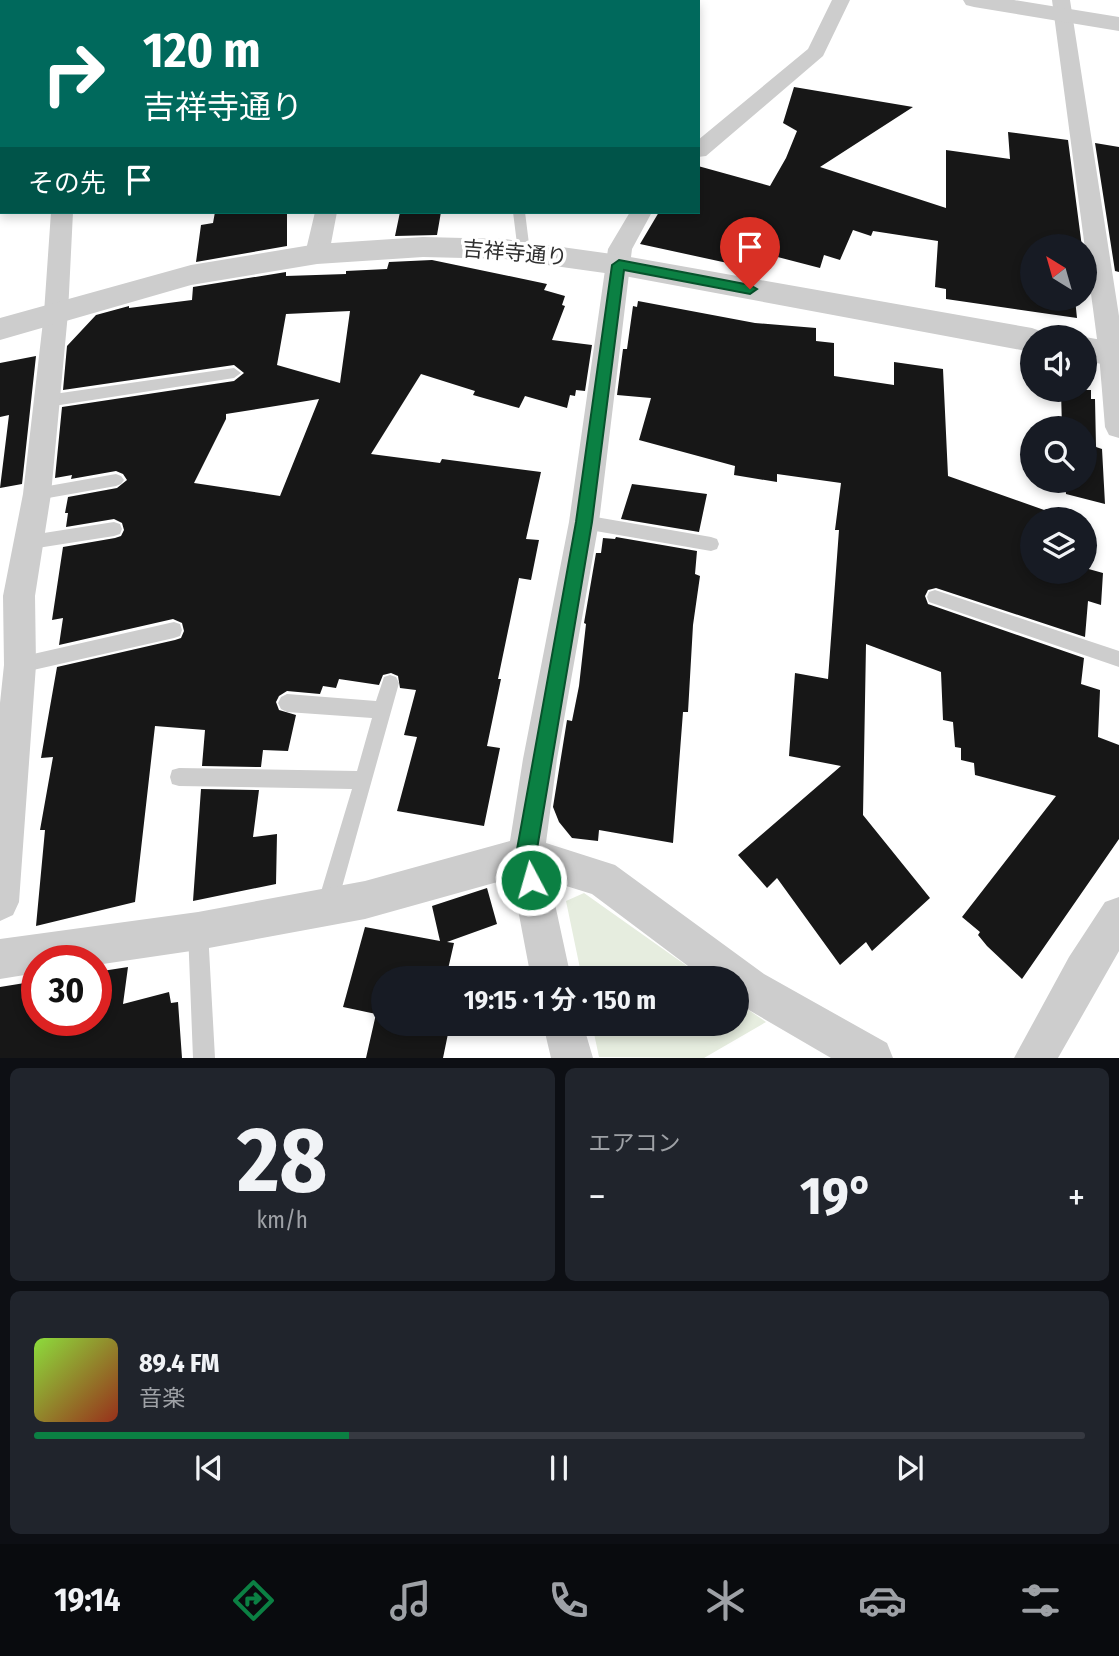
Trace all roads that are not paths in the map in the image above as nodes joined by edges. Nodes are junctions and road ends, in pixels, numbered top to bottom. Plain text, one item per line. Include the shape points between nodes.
1 (841, 0) edge
2 (974, 0) edge
3 (1062, 7) edge
4 (1119, 24) edge
5 (700, 149) edge
6 (62, 214) edge
7 (326, 214) edge
8 (520, 214) edge
9 (640, 214) edge
10 (524, 252) junction
11 (317, 254) junction
12 (619, 265) junction
13 (56, 313) junction
14 (0, 329) edge
15 (1020, 338) edge
16 (1105, 353) edge
17 (234, 373) dead end
18 (47, 401) junction
19 (1119, 427) edge
20 (116, 480) dead end
21 (37, 495) junction
22 (584, 522) junction
23 (114, 529) dead end
24 (31, 542) junction
25 (711, 544) dead end
26 (935, 597) dead end
27 (174, 630) dead end
28 (1119, 659) edge
29 (20, 665) junction
30 (390, 683) dead end
31 (287, 703) dead end
32 (382, 710) junction
33 (179, 777) dead end
34 (364, 780) junction
35 (526, 855) junction
36 (0, 901) edge
37 (326, 907) junction
38 (1119, 916) edge
39 (198, 931) junction
40 (0, 959) edge
41 (549, 966) edge
42 (566, 1036) edge
43 (204, 1058) edge
44 (572, 1058) edge
45 (872, 1058) edge
46 (1035, 1058) edge

1 - 5 street via 816,52
2 - 3 street
3 - 4 street
3 - 16 street
6 - 13 street
7 - 11 street
8 - 10 lane
9 - 12 street via 620,249
10 - 11 street, 吉祥寺通り via 423,247
10 - 12 street, 吉祥寺通り
11 - 13 street, 吉祥寺通り via 191,275
12 - 15 street, 吉祥寺通り
12 - 22 street
13 - 14 street, 吉祥寺通り
13 - 18 street
16 - 19 street
17 - 18 lane
18 - 21 street
20 - 21 lane
21 - 24 street
22 - 25 lane
22 - 35 street
23 - 24 lane
24 - 29 street via 19,596
26 - 28 lane
27 - 29 lane
29 - 36 street
30 - 32 lane
31 - 32 lane
32 - 34 lane
33 - 34 lane
34 - 37 lane
35 - 37 street
35 - 41 street
35 - 45 street via 602,878 750,988
37 - 39 street
38 - 46 street
39 - 40 street
39 - 43 lane
42 - 44 street

